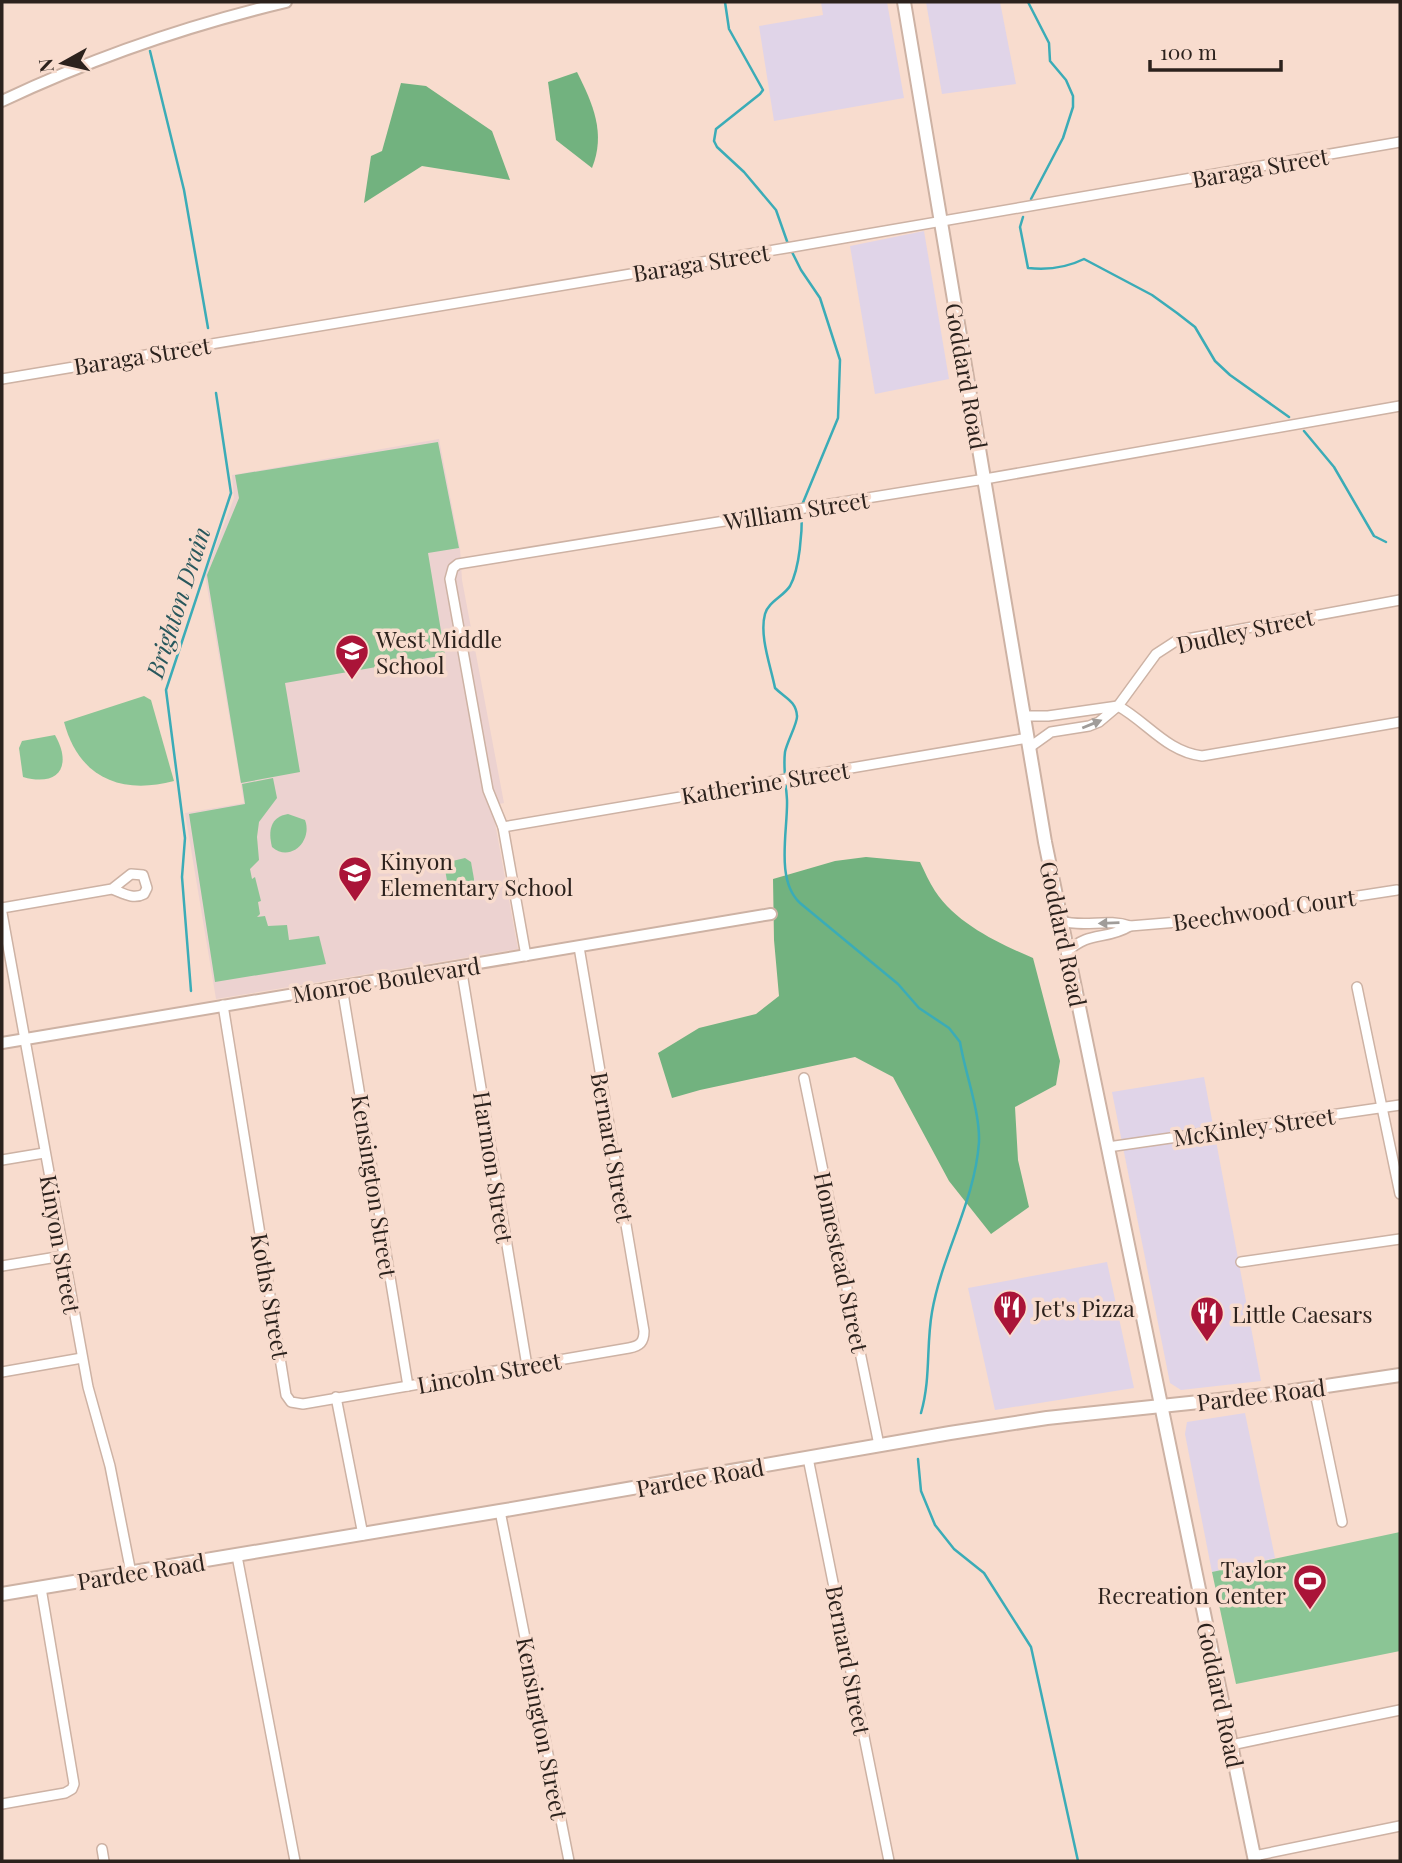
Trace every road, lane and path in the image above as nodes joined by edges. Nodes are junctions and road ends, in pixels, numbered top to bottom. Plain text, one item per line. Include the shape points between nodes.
1 (286, 2) edge
2 (904, 2) edge
3 (2, 101) edge
4 (1400, 142) edge
5 (940, 220) junction
6 (2, 379) edge
7 (1400, 406) edge
8 (985, 479) junction
9 (1400, 600) edge
10 (1118, 706) junction
11 (1024, 716) junction
12 (1400, 722) edge
13 (1029, 743) junction
14 (503, 827) junction
15 (112, 889) dead end
16 (1396, 890) dead end
17 (2, 908) edge
18 (2, 913) edge
19 (771, 914) dead end
20 (1061, 921) junction
21 (1130, 926) junction
22 (579, 947) junction
23 (1067, 952) junction
24 (526, 956) junction
25 (461, 967) junction
26 (342, 987) junction
27 (1357, 987) dead end
28 (223, 1006) junction
29 (24, 1039) junction
30 (2, 1043) edge
31 (804, 1078) dead end
32 (1400, 1105) edge
33 (1382, 1107) junction
34 (1108, 1147) junction
35 (44, 1153) junction
36 (2, 1160) edge
37 (1400, 1194) edge
38 (1400, 1239) edge
39 (63, 1256) junction
40 (1241, 1262) dead end
41 (2, 1266) edge
42 (640, 1345) joint
43 (82, 1358) junction
44 (527, 1366) junction
45 (2, 1372) edge
46 (1400, 1375) edge
47 (408, 1386) junction
48 (1314, 1388) junction
49 (336, 1397) junction
50 (1161, 1406) junction
51 (879, 1445) junction
52 (808, 1458) junction
53 (500, 1511) junction
54 (1342, 1521) dead end
55 (362, 1535) junction
56 (237, 1556) junction
57 (131, 1573) junction
58 (41, 1588) junction
59 (2, 1594) edge
60 (1400, 1710) edge
61 (1231, 1745) junction
62 (2, 1804) edge
63 (1400, 1826) edge
64 (102, 1849) dead end
65 (1255, 1859) edge
66 (104, 1861) edge
67 (295, 1861) edge
68 (569, 1861) edge
69 (889, 1861) edge

1 - 3 street via 108,55
2 - 5 main road, Goddard Road
4 - 5 street, Baraga Street
5 - 6 street, Baraga Street
5 - 8 main road, Goddard Road
7 - 8 street, William Street
8 - 11 main road, Goddard Road
8 - 14 street, William Street via 453,568 450,579 488,790
9 - 10 street, Dudley Street via 1175,640 1156,654
10 - 11 street
10 - 12 street via 1174,748 1202,756
13 -> 10 street, Katherine Street via 1051,732 1099,722
11 - 13 main road, Goddard Road
13 - 14 street, Katherine Street via 774,780
13 - 20 main road, Goddard Road
14 - 24 street
15 - 17 street
16 - 21 street, Beechwood Court via 1202,920
18 - 29 street, Kinyon Street
19 - 22 street, Monroe Boulevard
21 -> 20 street, Beechwood Court via 1116,921 1074,925
20 - 23 main road, Goddard Road
21 - 23 street, Beechwood Court via 1079,941
22 - 24 street, Monroe Boulevard
22 - 42 street, Bernard Street via 645,1331
23 - 34 main road, Goddard Road
24 - 25 street, Monroe Boulevard
25 - 26 street, Monroe Boulevard
25 - 44 street, Harmon Street
26 - 28 street, Monroe Boulevard
26 - 47 street, Kensington Street
27 - 33 street
28 - 29 street, Monroe Boulevard
28 - 49 street, Koths Street via 286,1395 299,1405
29 - 30 street, Monroe Boulevard
29 - 35 street, Kinyon Street
31 - 51 street, Homestead Street
32 - 33 street, McKinley Street
33 - 34 street, McKinley Street
33 - 37 street
34 - 50 main road, Goddard Road
35 - 36 street
35 - 39 street, Kinyon Street
38 - 40 street
39 - 41 street
39 - 43 street, Kinyon Street
42 - 44 street, Lincoln Street
43 - 45 street
43 - 57 street, Kinyon Street
44 - 47 street, Lincoln Street
46 - 48 main road, Pardee Road
47 - 49 street, Lincoln Street
48 - 50 main road, Pardee Road
48 - 54 street
49 - 55 street
50 - 51 main road, Pardee Road via 1047,1418
50 - 61 main road, Goddard Road
51 - 52 main road, Pardee Road
52 - 53 main road, Pardee Road
52 - 69 street, Bernard Street
53 - 55 main road, Pardee Road
53 - 68 street, Kensington Street
55 - 56 main road, Pardee Road
56 - 57 main road, Pardee Road
56 - 67 street
57 - 58 main road, Pardee Road
58 - 59 main road, Pardee Road
58 - 62 street via 74,1784 65,1793
60 - 61 street
61 - 65 main road, Goddard Road
63 - 65 street
64 - 66 street

